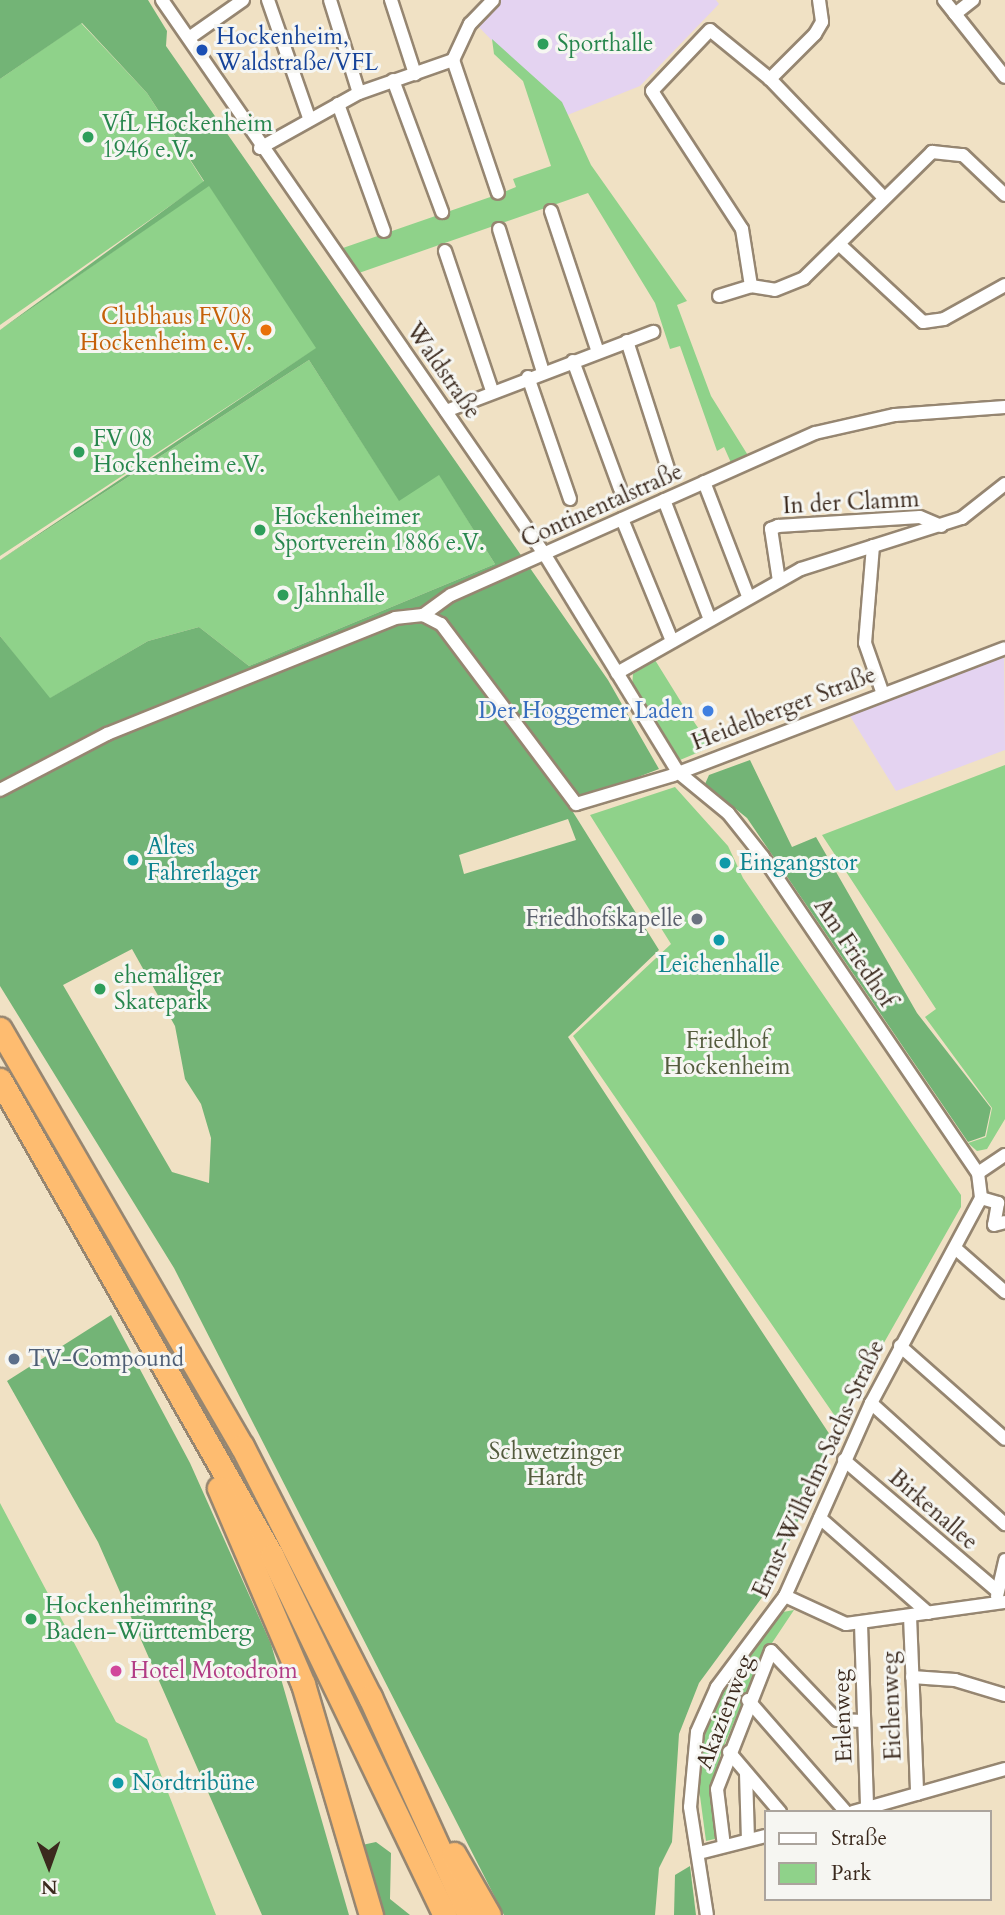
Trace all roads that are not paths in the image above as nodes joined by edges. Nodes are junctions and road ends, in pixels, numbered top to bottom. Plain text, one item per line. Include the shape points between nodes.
1 (162, 0) edge
2 (243, 0) edge
3 (268, 0) edge
4 (330, 0) edge
5 (391, 0) edge
6 (493, 0) edge
7 (819, 0) edge
8 (944, 0) edge
9 (973, 0) edge
10 (955, 14) junction
11 (189, 38) junction
12 (453, 60) junction
13 (415, 74) junction
14 (1005, 77) edge
15 (770, 79) junction
16 (393, 80) junction
17 (359, 93) junction
18 (338, 104) junction
19 (309, 118) junction
20 (260, 148) junction
21 (498, 193) dead end
22 (1005, 195) edge
23 (883, 197) junction
24 (551, 211) dead end
25 (442, 212) dead end
26 (499, 229) dead end
27 (384, 231) dead end
28 (840, 245) junction
29 (445, 251) dead end
30 (1005, 285) edge
31 (751, 286) junction
32 (719, 296) dead end
33 (653, 332) dead end
34 (627, 341) junction
35 (598, 352) junction
36 (573, 361) junction
37 (543, 372) junction
38 (528, 377) junction
39 (492, 391) junction
40 (1005, 407) edge
41 (446, 411) junction
42 (668, 469) dead end
43 (704, 482) junction
44 (1005, 484) edge
45 (620, 489) dead end
46 (570, 499) dead end
47 (664, 500) junction
48 (622, 519) junction
49 (941, 526) junction
50 (873, 545) junction
51 (545, 555) junction
52 (779, 581) junction
53 (748, 596) junction
54 (423, 615) junction
55 (709, 617) junction
56 (672, 641) junction
57 (1005, 648) edge
58 (617, 673) junction
59 (883, 694) junction
60 (678, 772) junction
61 (0, 790) edge
62 (0, 1029) edge
63 (0, 1080) edge
64 (1005, 1155) edge
65 (978, 1173) junction
66 (981, 1198) junction
67 (1005, 1222) edge
68 (955, 1248) junction
69 (1005, 1292) edge
70 (900, 1346) junction
71 (184, 1397) junction
72 (871, 1404) junction
73 (1005, 1439) edge
74 (844, 1460) junction
75 (820, 1518) junction
76 (1005, 1524) edge
77 (1005, 1560) edge
78 (785, 1597) junction
79 (1000, 1598) edge
80 (928, 1614) junction
81 (911, 1616) junction
82 (861, 1624) junction
83 (912, 1677) junction
84 (1005, 1695) edge
85 (748, 1700) junction
86 (864, 1721) junction
87 (729, 1752) junction
88 (1005, 1769) edge
89 (746, 1773) junction
90 (917, 1794) junction
91 (422, 1804) junction
92 (867, 1807) junction
93 (778, 1810) edge
94 (844, 1810) edge
95 (859, 1810) edge
96 (764, 1836) edge
97 (748, 1840) junction
98 (724, 1846) junction
99 (699, 1853) junction
100 (371, 1915) edge
101 (445, 1915) edge
102 (468, 1915) edge
103 (489, 1915) edge
104 (707, 1915) edge

1 - 11 street, Waldstraße
2 - 11 street
3 - 19 street
4 - 17 street
5 - 13 street
6 - 12 street via 470,24
7 - 15 street via 822,22 815,34
8 - 10 street
9 - 10 street
10 - 14 street
11 - 20 street, Waldstraße
12 - 13 street
12 - 21 street
13 - 16 street
15 - 23 street
15 - 31 street via 710,30 652,91 742,229
16 - 17 street
16 - 25 street
17 - 18 street
18 - 19 street
18 - 27 street
19 - 20 street
20 - 41 street, Waldstraße
22 - 23 street via 970,159 945,150 922,158
23 - 28 street
24 - 35 street
26 - 37 street
28 - 30 street via 923,322 944,319
28 - 31 street via 804,278 775,290
29 - 39 street
31 - 32 street
33 - 34 street
34 - 35 street
34 - 42 street
35 - 36 street
36 - 37 street
36 - 45 street
37 - 38 street
38 - 39 street
38 - 46 street
39 - 41 street
40 - 43 street, Continentalstraße via 834,426
41 - 51 street, Waldstraße
43 - 47 street, Continentalstraße
43 - 53 street
44 - 49 street, In der Clamm via 976,510
47 - 48 street, Continentalstraße
47 - 55 street
48 - 51 street, Continentalstraße
48 - 56 street
49 - 50 street, In der Clamm
49 - 52 street, In der Clamm via 920,517 778,526 771,529
50 - 52 street, In der Clamm
50 - 59 street, In der Clamm via 865,643
51 - 54 street, Continentalstraße via 451,595
51 - 58 street, Waldstraße
52 - 53 street, In der Clamm
53 - 55 street, In der Clamm
54 - 60 street, Heidelberger Straße via 441,624 576,804
54 - 61 street, Continentalstraße via 395,618 107,734
55 - 56 street, In der Clamm
56 - 58 street, In der Clamm
57 - 59 street, Heidelberger Straße
58 - 60 street, Waldstraße
59 - 60 street, Heidelberger Straße
60 - 65 street, Am Friedhof via 728,813 763,857
62 - 91 highway via 236,1434
63 - 71 highway
64 - 65 street
65 - 66 street
66 - 67 street via 998,1203 994,1225
66 - 68 street, Ernst-Wilhelm-Sachs-Straße
68 - 69 street
68 - 70 street, Ernst-Wilhelm-Sachs-Straße
70 - 72 street, Ernst-Wilhelm-Sachs-Straße
70 - 73 street
71 - 100 highway via 303,1684
71 - 101 highway via 337,1683
72 - 74 street, Ernst-Wilhelm-Sachs-Straße
72 - 76 street, Birkenallee
74 - 75 street, Ernst-Wilhelm-Sachs-Straße
74 - 79 street, Birkenallee
75 - 78 street, Ernst-Wilhelm-Sachs-Straße
75 - 80 street
77 - 79 street, Birkenallee
78 - 82 street via 834,1621
78 - 99 street, Ernst-Wilhelm-Sachs-Straße via 717,1687 696,1732 689,1780
79 - 80 street
80 - 81 street
81 - 82 street
81 - 83 street, Eichenweg
82 - 86 street, Erlenweg
83 - 84 street via 955,1680
83 - 90 street, Eichenweg
85 - 86 street, Akazienweg via 771,1651 837,1720
85 - 87 street, Akazienweg
85 - 94 street
86 - 92 street, Erlenweg
87 - 89 street
87 - 98 street, Akazienweg via 718,1789
88 - 90 street
89 - 93 street
89 - 97 street
90 - 92 street
91 - 102 highway
91 - 103 highway
92 - 95 street
96 - 97 street
97 - 98 street
98 - 99 street
99 - 104 street, Ernst-Wilhelm-Sachs-Straße

